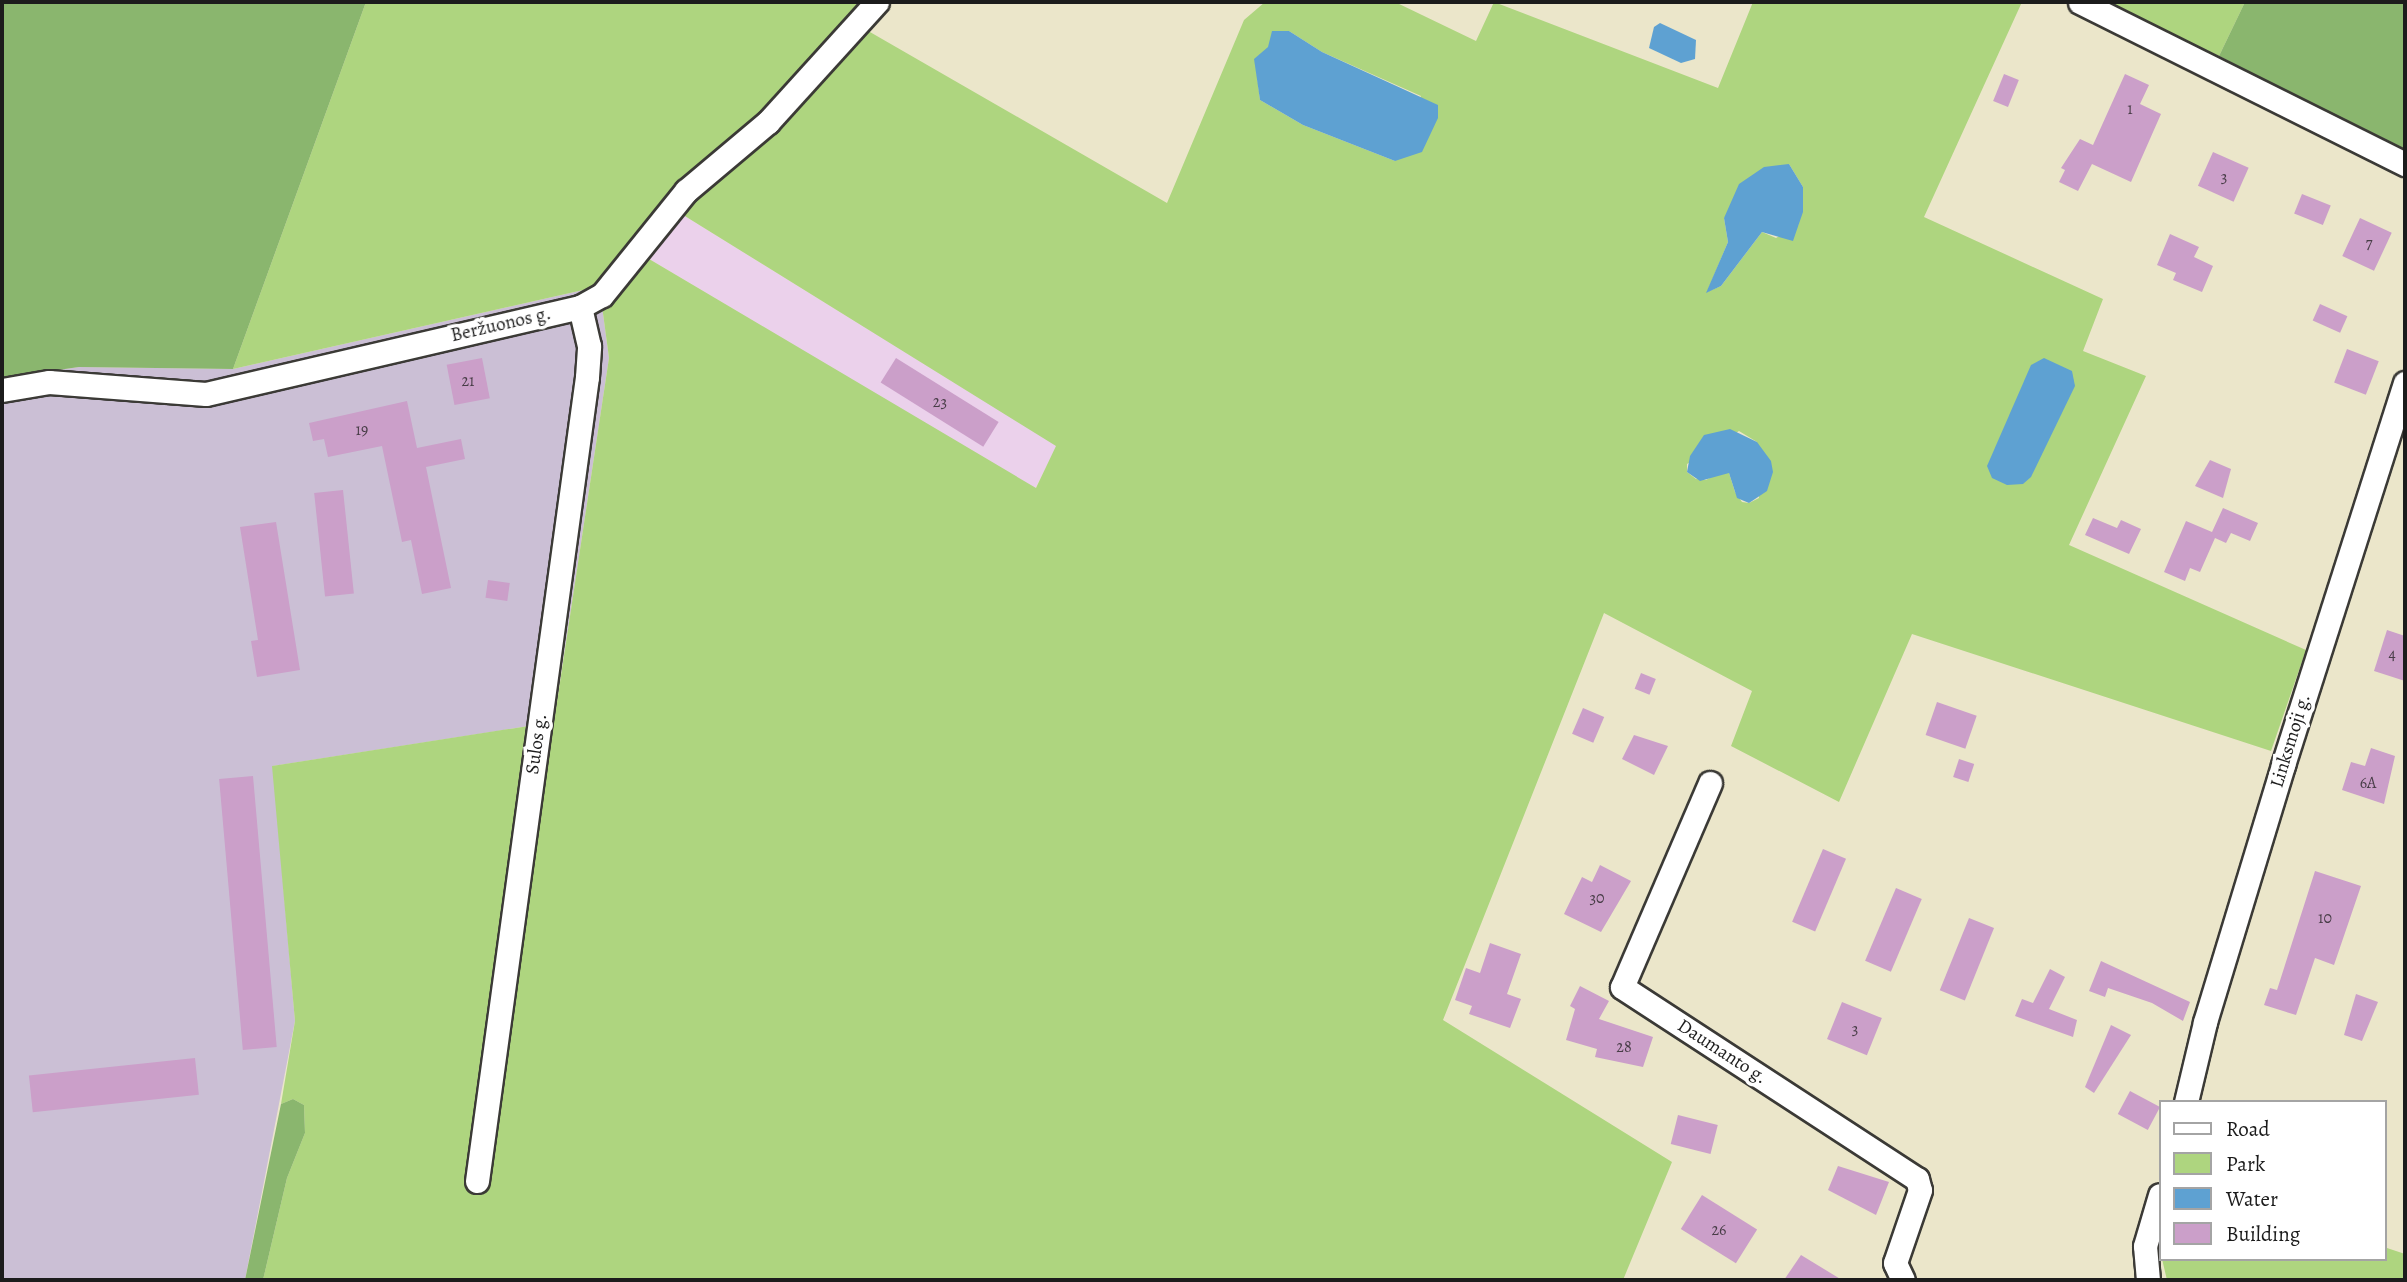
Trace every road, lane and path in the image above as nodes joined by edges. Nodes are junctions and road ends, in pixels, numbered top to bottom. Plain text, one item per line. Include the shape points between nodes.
1 (877, 2) edge
2 (2080, 2) edge
3 (2405, 164) edge
4 (580, 307) junction
5 (2405, 383) edge
6 (2, 390) edge
7 (1710, 783) dead end
8 (2186, 1100) edge
9 (477, 1181) dead end
10 (2158, 1202) edge
11 (1897, 1278) edge
12 (2148, 1280) edge

1 - 4 street, Beržuonos g. via 768,122 686,191 603,295
2 - 3 street
4 - 6 street, Beržuonos g. via 206,394 49,382
4 - 9 street, Sulos g. via 589,346 587,377
5 - 8 street, Linksmoji g. via 2275,791 2205,1022
7 - 11 street, Daumanto g. via 1622,988 1917,1179 1920,1190 1895,1263
10 - 12 street via 2145,1246

